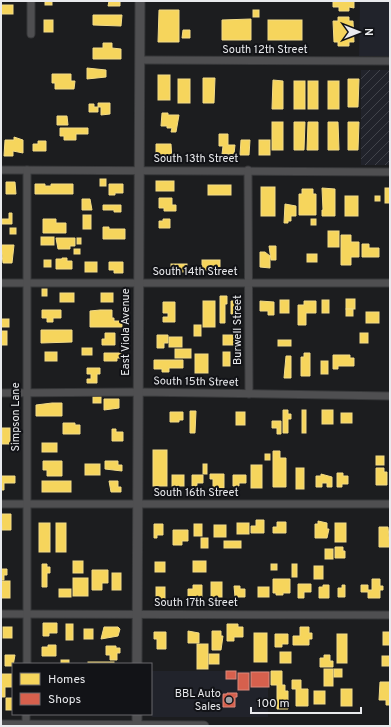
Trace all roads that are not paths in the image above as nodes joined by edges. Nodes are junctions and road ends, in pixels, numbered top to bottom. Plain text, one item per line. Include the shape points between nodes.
1 (31, 1) edge
2 (140, 1) edge
3 (31, 34) dead end
4 (140, 60) junction
5 (390, 61) edge
6 (1, 170) edge
7 (27, 170) junction
8 (139, 170) junction
9 (248, 170) junction
10 (390, 172) edge
11 (1, 283) edge
12 (27, 283) junction
13 (138, 283) junction
14 (248, 283) junction
15 (390, 283) edge
16 (27, 392) junction
17 (138, 392) junction
18 (1, 393) edge
19 (248, 394) junction
20 (390, 396) edge
21 (1, 504) edge
22 (26, 504) junction
23 (138, 504) junction
24 (390, 504) edge
25 (138, 613) junction
26 (1, 614) edge
27 (27, 614) junction
28 (390, 615) edge
29 (27, 663) edge
30 (137, 663) edge
31 (137, 715) edge
32 (1, 725) edge
33 (26, 725) edge
34 (137, 726) edge
35 (204, 726) edge

1 - 3 street
2 - 4 street, East Viola Avenue
4 - 5 street, South 12th Street
4 - 8 street, East Viola Avenue
6 - 7 street, South 13th Street
7 - 8 street, South 13th Street
7 - 12 street, Simpson Lane
8 - 9 street, South 13th Street
8 - 13 street, East Viola Avenue
9 - 10 street, South 13th Street
9 - 14 street, Burwell Street
11 - 12 street, South 14th Street
12 - 13 street, South 14th Street
12 - 16 street, Simpson Lane
13 - 14 street, South 14th Street
13 - 17 street, East Viola Avenue
14 - 15 street, South 14th Street
14 - 19 street, Burwell Street
16 - 17 street, South 15th Street
16 - 18 street, South 15th Street
16 - 22 street, Simpson Lane
17 - 19 street, South 15th Street
17 - 23 street, East Viola Avenue
19 - 20 street, South 15th Street
21 - 22 street, South 16th Street
22 - 23 street, South 16th Street
22 - 27 street, Simpson Lane
23 - 24 street, South 16th Street
23 - 25 street, East Viola Avenue
25 - 27 street, South 17th Street
25 - 28 street, South 17th Street
25 - 30 street, East Viola Avenue
26 - 27 street, South 17th Street
27 - 29 street, Simpson Lane
31 - 34 street
32 - 33 street
33 - 34 street
34 - 35 street

